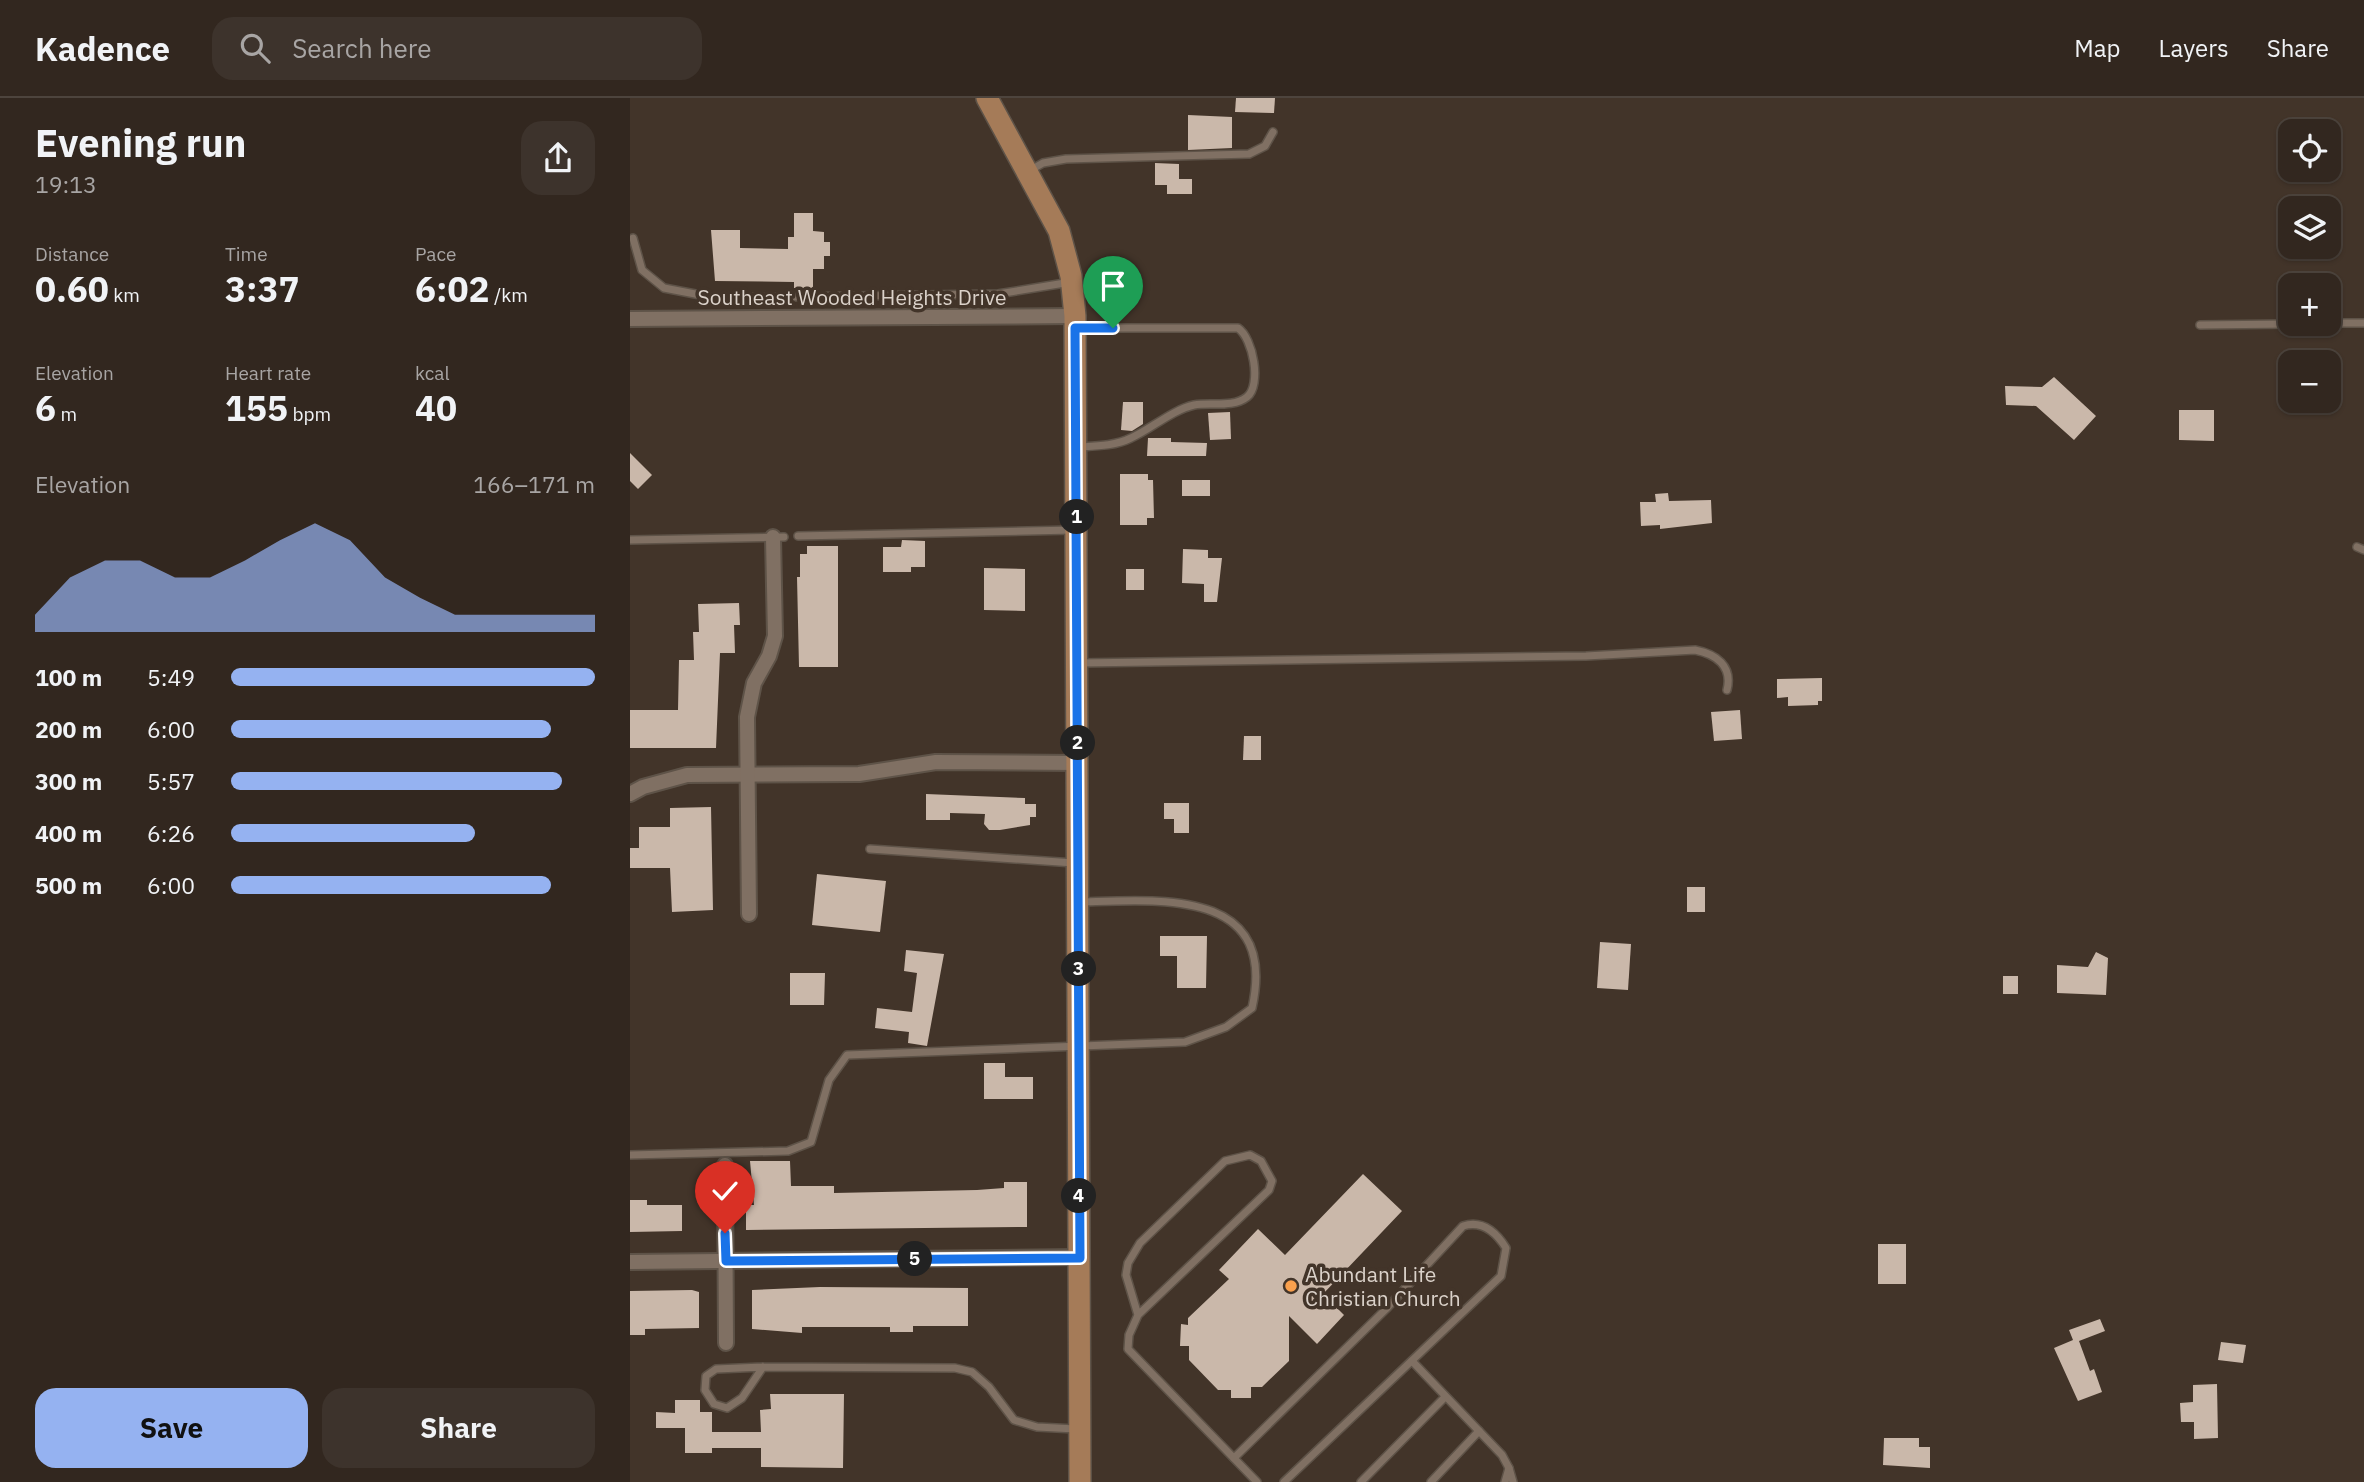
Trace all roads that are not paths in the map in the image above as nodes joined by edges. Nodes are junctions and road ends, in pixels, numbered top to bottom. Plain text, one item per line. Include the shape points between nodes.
1 (987, 98) edge
2 (1273, 132) dead end
3 (1028, 171) junction
4 (633, 238) dead end
5 (1071, 282) junction
6 (630, 320) edge
7 (1075, 322) junction
8 (2341, 323) edge
9 (2364, 323) edge
10 (2278, 324) edge
11 (2200, 325) dead end
12 (1077, 447) junction
13 (1077, 530) junction
14 (798, 536) dead end
15 (778, 537) joint
16 (630, 540) edge
17 (1078, 663) junction
18 (1727, 690) dead end
19 (1078, 762) junction
20 (750, 773) junction
21 (630, 794) edge
22 (870, 849) dead end
23 (1078, 863) junction
24 (1078, 902) junction
25 (748, 914) dead end
26 (1079, 1045) junction
27 (630, 1155) edge
28 (725, 1165) dead end
29 (1080, 1258) junction
30 (726, 1261) junction
31 (630, 1262) edge
32 (1138, 1315) junction
33 (726, 1343) dead end
34 (1412, 1361) junction
35 (763, 1367) junction
36 (1445, 1397) junction
37 (1080, 1430) junction
38 (1479, 1431) junction
39 (1234, 1458) junction
40 (1509, 1468) junction
41 (1080, 1482) edge
42 (1257, 1482) edge
43 (1284, 1482) edge
44 (1361, 1482) edge
45 (1431, 1482) edge
46 (1504, 1482) edge
47 (1513, 1482) edge

1 - 3 main road
2 - 3 lane via 1259,151 1249,154 1066,159
3 - 5 main road via 1059,231
4 - 5 lane via 642,270 664,288 716,298 998,293
5 - 7 main road
6 - 7 street, Southeast Wooded Heights Drive
7 - 12 main road
7 - 12 lane via 1238,328 1251,342 1254,370 1247,397 1231,403 1191,405 1128,440
8 - 9 lane
10 - 11 lane
12 - 13 main road
13 - 14 lane
13 - 17 main road
15 - 16 lane
15 - 20 street via 775,636 748,708
17 - 18 lane via 1586,656 1695,650 1712,653 1723,663
17 - 19 main road
19 - 20 street via 936,762 859,774
19 - 23 main road
20 - 21 street via 687,775
20 - 25 street
22 - 23 lane
23 - 24 main road
24 - 26 main road
24 - 26 lane via 1174,900 1214,909 1249,939 1257,985 1252,1008 1226,1027 1185,1042
26 - 27 lane via 847,1055 829,1080 811,1142 788,1151
26 - 29 main road
28 - 30 street
29 - 30 street
29 - 37 main road
30 - 31 street
30 - 33 street
32 - 32 lane via 1126,1275 1140,1243 1225,1161 1250,1155 1261,1161 1272,1181 1269,1190
32 - 39 lane via 1128,1349
34 - 36 lane
34 - 39 lane via 1501,1276 1506,1248 1485,1226 1463,1226 1386,1309
34 - 43 lane
35 - 35 lane via 716,1369 706,1376 705,1390 714,1404 727,1408 742,1398
35 - 37 lane via 955,1368 972,1372 1014,1420
36 - 38 lane
36 - 44 lane
37 - 41 main road
38 - 40 lane
38 - 45 lane
39 - 42 lane
40 - 46 lane
40 - 47 lane

